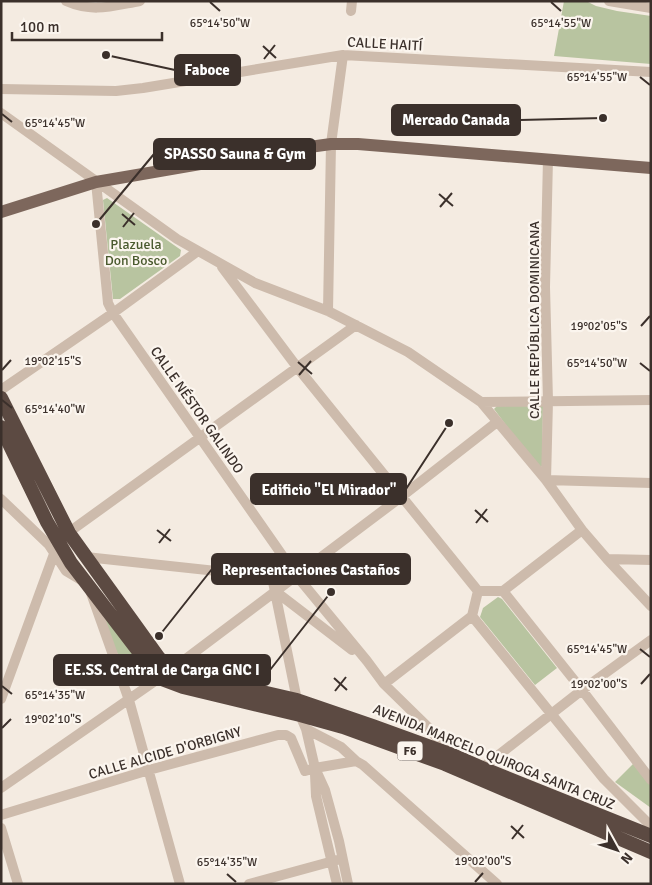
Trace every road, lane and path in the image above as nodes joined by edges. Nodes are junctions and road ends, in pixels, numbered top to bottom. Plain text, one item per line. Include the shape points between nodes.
1 (66, 1) edge
2 (140, 1) edge
3 (609, 1) edge
4 (651, 8) edge
5 (343, 55) junction
6 (651, 72) edge
7 (1, 90) edge
8 (1, 113) edge
9 (331, 144) junction
10 (548, 159) junction
11 (651, 168) edge
12 (96, 182) junction
13 (1, 212) edge
14 (198, 251) junction
15 (220, 264) junction
16 (328, 311) junction
17 (113, 313) junction
18 (356, 325) junction
19 (297, 367) junction
20 (1, 390) edge
21 (1, 398) edge
22 (548, 400) junction
23 (651, 400) edge
24 (481, 402) junction
25 (497, 422) junction
26 (1, 427) edge
27 (200, 439) junction
28 (546, 480) junction
29 (651, 483) edge
30 (401, 497) junction
31 (1, 499) edge
32 (582, 530) junction
33 (60, 542) junction
34 (86, 557) junction
35 (607, 559) junction
36 (651, 560) edge
37 (296, 575) junction
38 (272, 577) junction
39 (87, 585) junction
40 (274, 591) junction
41 (478, 591) junction
42 (503, 591) junction
43 (651, 606) edge
44 (472, 616) junction
45 (651, 640) edge
46 (367, 661) junction
47 (171, 670) junction
48 (159, 678) junction
49 (384, 684) junction
50 (582, 690) junction
51 (1, 698) edge
52 (129, 700) junction
53 (297, 700) junction
54 (552, 714) junction
55 (300, 715) junction
56 (306, 729) junction
57 (448, 759) junction
58 (356, 761) junction
59 (315, 768) junction
60 (149, 770) junction
61 (481, 774) junction
62 (651, 780) edge
63 (1, 788) edge
64 (1, 815) edge
65 (651, 826) edge
66 (1, 828) edge
67 (651, 836) edge
68 (651, 852) edge
69 (342, 858) junction
70 (332, 861) junction
71 (279, 880) edge
72 (18, 884) edge
73 (180, 884) edge
74 (249, 884) edge
75 (337, 884) edge
76 (348, 884) edge
77 (497, 884) edge

1 - 2 street via 91,9
3 - 4 street
5 - 6 street, CALLE HAITÍ
5 - 7 street, CALLE HAITÍ via 116,91
5 - 9 street
8 - 12 street
9 - 10 main road
9 - 12 main road
9 - 16 street
10 - 11 main road
10 - 22 street, CALLE REPÚBLICA DOMINICANA
12 - 13 main road
12 - 14 street
12 - 17 street, CALLE NÉSTOR GALINDO via 108,303
14 - 15 street
14 - 17 street
15 - 16 street via 255,283
15 - 19 street
16 - 18 street
17 - 20 street
17 - 27 street, CALLE NÉSTOR GALINDO
18 - 19 street
18 - 24 street via 408,352
19 - 27 street
19 - 30 street
21 - 33 highway
22 - 23 street
22 - 24 street
22 - 28 street, CALLE REPÚBLICA DOMINICANA
24 - 25 street
25 - 28 street
25 - 30 street
26 - 33 highway
27 - 33 street
27 - 37 street, CALLE NÉSTOR GALINDO
28 - 29 street
28 - 32 street
30 - 37 street
30 - 41 street
31 - 33 street via 49,545
32 - 35 street
32 - 42 street
33 - 34 highway
33 - 39 highway
33 - 51 street
34 - 38 street
34 - 47 highway via 158,658
35 - 36 street
35 - 43 street
37 - 38 street
37 - 40 street
37 - 46 street, CALLE NÉSTOR GALINDO
38 - 40 street
39 - 48 highway
39 - 52 street
40 - 46 street
40 - 47 street
40 - 53 street
41 - 42 street
41 - 44 street
42 - 50 street
44 - 49 street
44 - 54 street
45 - 50 street
46 - 49 street, CALLE NÉSTOR GALINDO
47 - 48 street
47 - 53 highway, AVENIDA MARCELO QUIROGA SANTA CRUZ / F6
48 - 52 street
48 - 55 highway, AVENIDA MARCELO QUIROGA SANTA CRUZ / F6 via 183,687
49 - 57 street, CALLE NÉSTOR GALINDO via 429,728
50 - 54 street
50 - 62 street
52 - 60 street
52 - 63 street
53 - 55 street
53 - 57 highway, AVENIDA MARCELO QUIROGA SANTA CRUZ / F6
54 - 61 street
54 - 65 street via 604,779
55 - 56 street
55 - 57 highway, AVENIDA MARCELO QUIROGA SANTA CRUZ / F6
56 - 58 street via 341,747
56 - 59 street
57 - 61 highway, AVENIDA MARCELO QUIROGA SANTA CRUZ / F6
58 - 59 street
58 - 77 street
59 - 60 street, CALLE ALCIDE D'ORBIGNY via 305,771 291,738 278,735
59 - 69 street via 325,790
59 - 70 street via 316,796
60 - 64 street, CALLE ALCIDE D'ORBIGNY
60 - 73 street
61 - 67 highway, AVENIDA MARCELO QUIROGA SANTA CRUZ / F6
61 - 68 highway, AVENIDA MARCELO QUIROGA SANTA CRUZ / F6
66 - 72 street
69 - 70 street
69 - 76 street
70 - 71 street
70 - 75 street
71 - 74 street

